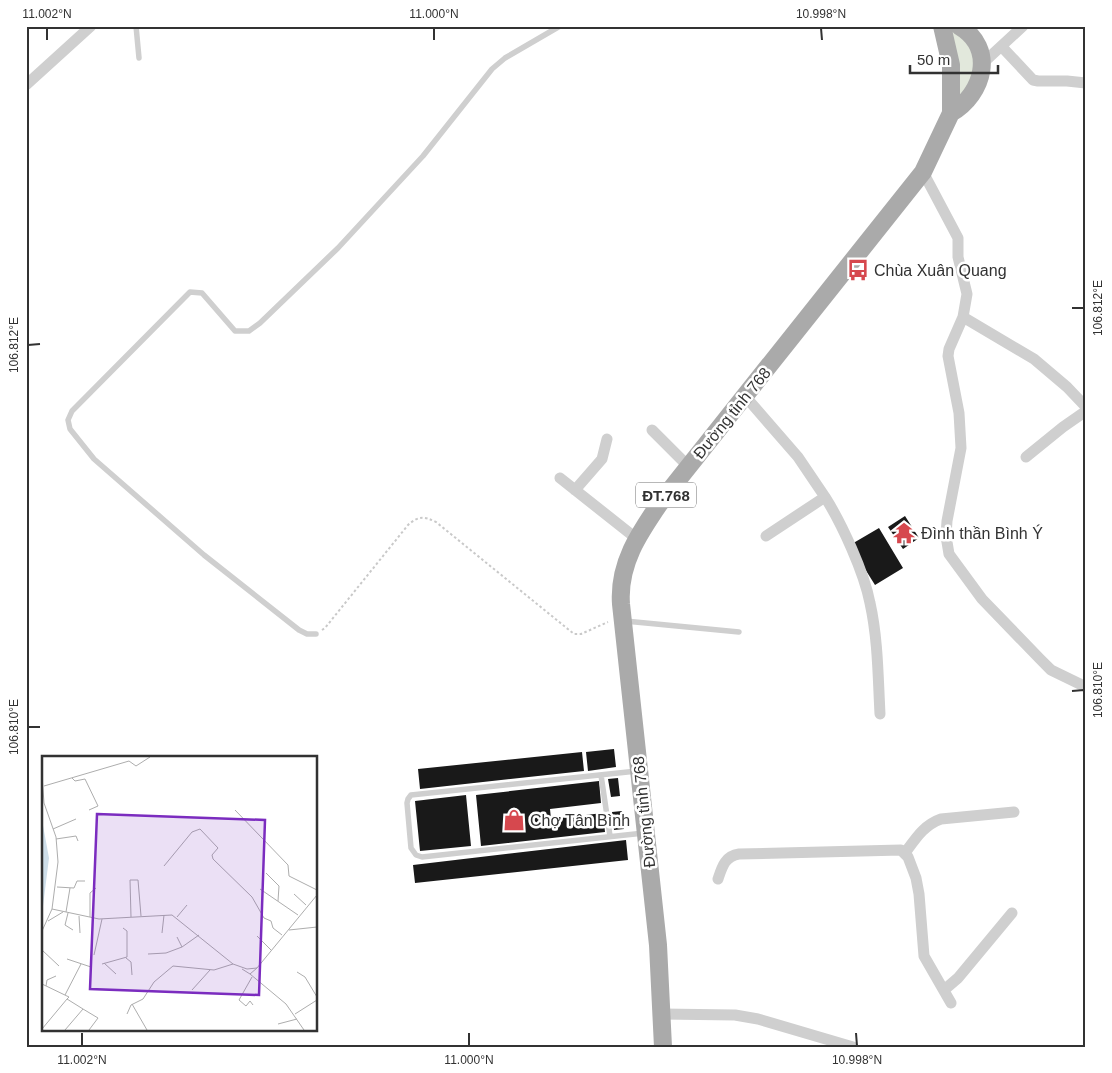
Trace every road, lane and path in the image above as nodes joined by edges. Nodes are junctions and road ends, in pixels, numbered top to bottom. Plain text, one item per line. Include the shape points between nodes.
1 (90, 26) edge
2 (136, 26) edge
3 (560, 26) edge
4 (942, 26) edge
5 (959, 26) edge
6 (1023, 26) edge
7 (1002, 47) junction
8 (139, 58) dead end
9 (983, 63) junction
10 (1086, 83) edge
11 (26, 85) edge
12 (952, 113) junction
13 (923, 172) junction
14 (963, 317) junction
15 (746, 396) junction
16 (1086, 407) edge
17 (1086, 411) edge
18 (652, 430) dead end
19 (607, 438) dead end
20 (1026, 457) dead end
21 (689, 467) junction
22 (560, 478) dead end
23 (575, 490) junction
24 (825, 498) junction
25 (766, 536) dead end
26 (637, 539) junction
27 (622, 618) junction
28 (739, 632) dead end
29 (316, 634) joint
30 (1086, 687) edge
31 (880, 714) dead end
32 (640, 771) junction
33 (602, 775) junction
34 (1014, 812) dead end
35 (646, 832) junction
36 (610, 836) junction
37 (905, 853) junction
38 (718, 879) dead end
39 (1012, 913) dead end
40 (944, 990) junction
41 (951, 1002) dead end
42 (662, 1014) junction
43 (662, 1047) edge
44 (853, 1047) edge

1 - 11 street
2 - 8 lane
3 - 29 lane via 492,68 423,156 338,248 260,323 250,331 234,331 202,293 190,292 72,411 68,420 70,429 94,459 204,555 284,618 308,634
4 - 12 main road, Đường tỉnh 768 / ĐT.768 via 951,65
5 - 9 main road via 974,40
6 - 7 street
7 - 9 street
7 - 10 street via 1033,80
9 - 12 main road, ĐT.768 via 977,86 969,100
12 - 13 main road, Đường tỉnh 768 / ĐT.768
13 - 14 street via 958,238 958,257 967,294
13 - 15 main road, Đường tỉnh 768 / ĐT.768
14 - 16 street via 1034,359
14 - 30 street via 948,356 959,413 961,448 947,521 949,554 982,599 1040,659 1065,678
15 - 21 main road, Đường tỉnh 768 / ĐT.768
15 - 24 street via 798,457
17 - 20 street
18 - 21 street
19 - 23 street via 602,459
21 - 26 main road, Đường tỉnh 768 / ĐT.768 via 662,500
22 - 23 street
23 - 26 street
24 - 25 street
24 - 31 street via 846,538 870,603
26 - 27 main road, Đường tỉnh 768 / ĐT.768 via 624,570 620,590
27 - 28 lane
27 - 29 path via 574,634 436,522 416,517 326,628
27 - 32 main road, Đường tỉnh 768 / ĐT.768
32 - 33 lane
32 - 35 main road, Đường tỉnh 768 / ĐT.768
33 - 36 lane
33 - 36 lane via 411,795 407,804 411,848 416,855 422,856
34 - 37 street via 941,819 927,825
35 - 36 lane
35 - 42 main road, Đường tỉnh 768 / ĐT.768
37 - 38 street via 893,850 739,854 730,856 724,863
37 - 40 street via 913,868 919,894 922,951
39 - 40 street via 958,978
40 - 41 street
42 - 43 main road, Đường tỉnh 768 / ĐT.768
42 - 44 street via 735,1015

